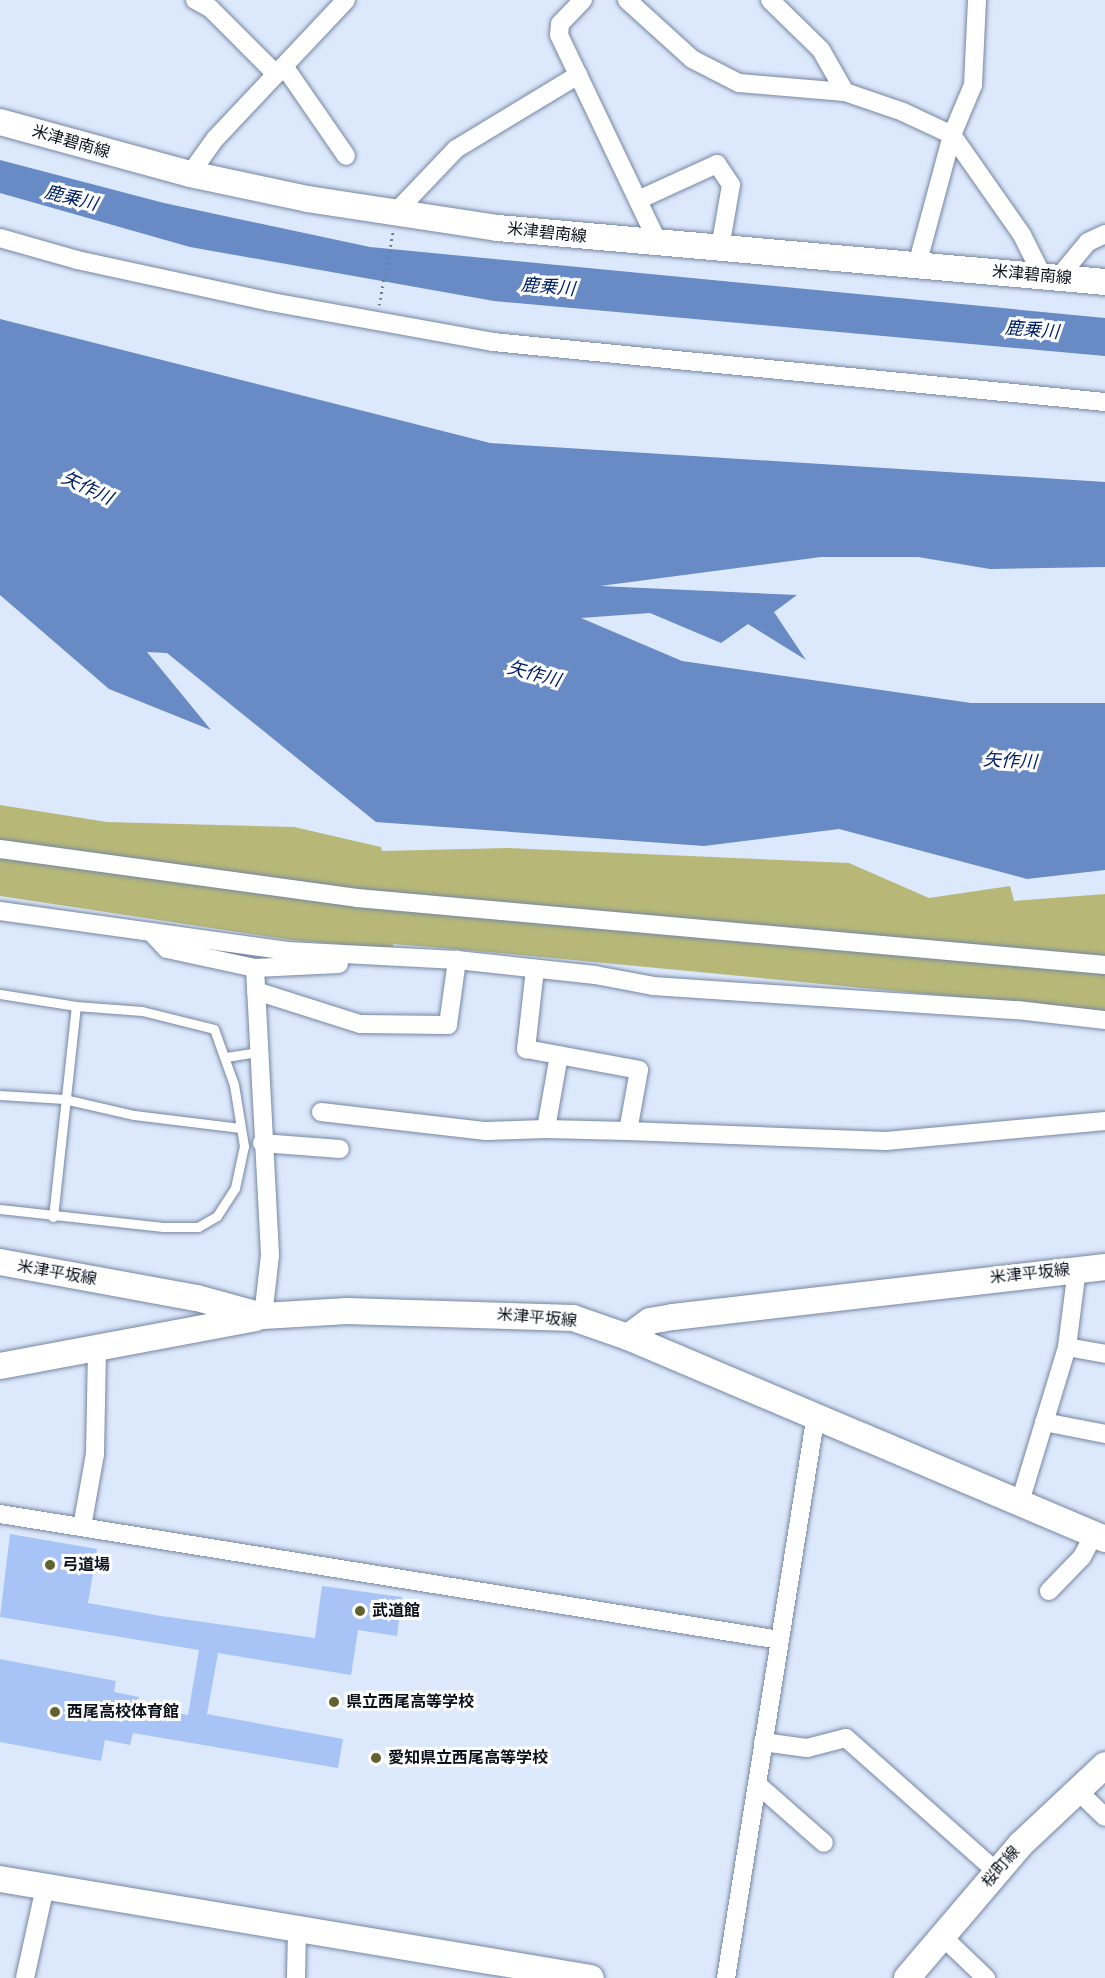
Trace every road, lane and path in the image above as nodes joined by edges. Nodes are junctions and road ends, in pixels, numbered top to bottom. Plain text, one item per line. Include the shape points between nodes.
1 (195, 0) edge
2 (345, 0) edge
3 (584, 0) edge
4 (627, 0) edge
5 (770, 0) edge
6 (977, 0) edge
7 (280, 70) junction
8 (578, 75) junction
9 (846, 92) junction
10 (0, 122) edge
11 (952, 135) junction
12 (345, 156) dead end
13 (189, 174) junction
14 (638, 200) junction
15 (395, 220) junction
16 (1105, 234) edge
17 (0, 238) edge
18 (658, 243) junction
19 (720, 248) junction
20 (916, 265) junction
21 (1050, 276) junction
22 (1105, 282) edge
23 (376, 321) junction
24 (1105, 402) edge
25 (0, 849) edge
26 (0, 911) edge
27 (151, 932) junction
28 (367, 957) junction
29 (457, 960) junction
30 (1105, 965) edge
31 (255, 968) junction
32 (535, 969) junction
33 (256, 991) junction
34 (0, 994) edge
35 (76, 1006) junction
36 (1105, 1020) edge
37 (259, 1052) junction
38 (558, 1055) junction
39 (226, 1057) junction
40 (0, 1095) edge
41 (64, 1099) junction
42 (321, 1112) dead end
43 (1105, 1121) edge
44 (240, 1128) junction
45 (546, 1129) junction
46 (628, 1131) junction
47 (262, 1143) junction
48 (340, 1149) dead end
49 (0, 1209) edge
50 (53, 1217) junction
51 (0, 1262) edge
52 (1105, 1267) edge
53 (1077, 1269) junction
54 (263, 1317) junction
55 (628, 1337) junction
56 (97, 1347) junction
57 (1067, 1347) junction
58 (1105, 1354) edge
59 (0, 1366) edge
60 (816, 1414) junction
61 (1044, 1422) junction
62 (1105, 1434) edge
63 (1020, 1502) junction
64 (0, 1514) edge
65 (82, 1527) junction
66 (1099, 1536) edge
67 (1049, 1591) dead end
68 (780, 1640) junction
69 (764, 1742) junction
70 (1105, 1766) edge
71 (757, 1784) junction
72 (1078, 1791) junction
73 (1105, 1817) edge
74 (824, 1843) dead end
75 (997, 1872) junction
76 (0, 1879) edge
77 (45, 1887) junction
78 (297, 1930) junction
79 (942, 1936) junction
80 (25, 1978) edge
81 (296, 1978) edge
82 (591, 1978) edge
83 (726, 1978) edge
84 (908, 1978) edge
85 (986, 1978) edge

1 - 7 street via 211,9
2 - 7 street
3 - 8 street via 560,24 559,35
4 - 9 street via 692,59 739,83
5 - 9 street via 821,50
6 - 11 street via 974,85
7 - 12 street
7 - 13 street via 215,139
8 - 14 street
8 - 15 street via 456,149
9 - 11 street
10 - 13 main road, 米津碧南線
11 - 20 street
11 - 21 street
13 - 15 main road, 米津碧南線
14 - 18 street
14 - 19 street via 717,164 731,185
15 - 18 main road, 米津碧南線
15 - 23 path
16 - 21 street via 1088,242
17 - 23 street via 88,262
18 - 19 main road, 米津碧南線
19 - 20 main road, 米津碧南線
20 - 21 main road, 米津碧南線
21 - 22 main road, 米津碧南線
23 - 24 street via 493,342
25 - 30 street via 357,898
26 - 27 street
27 - 28 street
27 - 31 street via 167,949
28 - 29 street
28 - 31 street via 343,964
29 - 32 street
29 - 33 street via 448,1025 360,1024
31 - 33 street
32 - 36 street via 653,986
32 - 38 street via 526,1050
33 - 37 street
34 - 35 lane
35 - 39 lane via 183,1018 214,1029
35 - 41 lane
37 - 39 lane
37 - 47 street
38 - 45 street
38 - 46 street via 639,1070
39 - 44 lane
40 - 41 lane
41 - 44 lane via 134,1115
41 - 50 lane
42 - 45 street via 486,1131
43 - 46 street via 886,1141
44 - 50 lane via 244,1146 235,1188 217,1216 198,1227
45 - 46 street
47 - 48 street
47 - 54 street via 270,1255
49 - 50 lane
51 - 54 main road, 米津平坂線 via 197,1298
52 - 53 main road, 米津平坂線
53 - 55 main road, 米津平坂線 via 673,1317 650,1321
53 - 57 street
54 - 55 main road, 米津平坂線 via 347,1311 573,1318
54 - 56 main road
55 - 60 main road
56 - 59 main road
56 - 65 street via 94,1454
57 - 58 street
57 - 61 street
60 - 63 main road
60 - 68 street
61 - 62 street
61 - 63 street
63 - 66 main road
64 - 65 street
65 - 68 street
66 - 67 street
68 - 69 street
69 - 71 street
69 - 75 street via 807,1748 846,1738
70 - 72 main road, 桜町線
71 - 74 street
71 - 83 street
72 - 73 street
72 - 75 main road, 桜町線
75 - 79 main road, 桜町線
76 - 77 main road
77 - 78 main road
77 - 80 street
78 - 81 street
78 - 82 main road
79 - 84 main road, 桜町線
79 - 85 street

